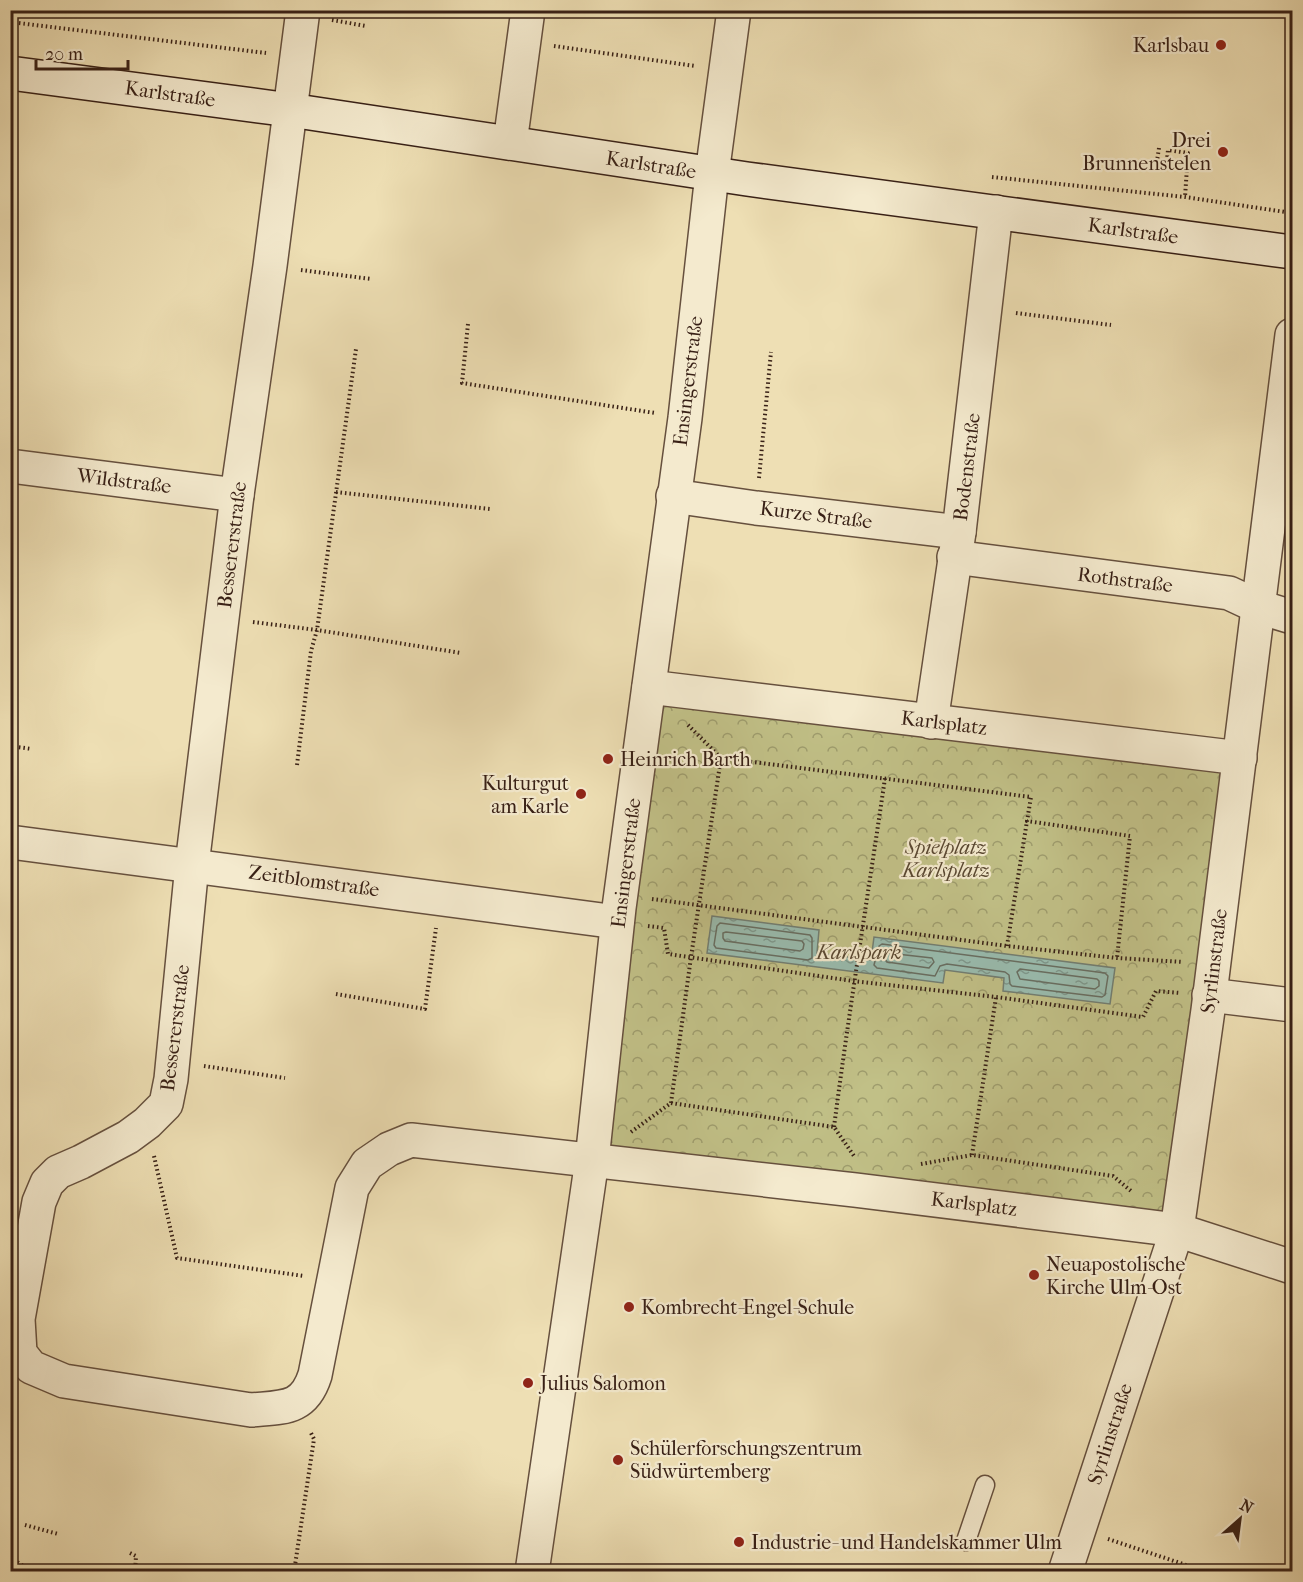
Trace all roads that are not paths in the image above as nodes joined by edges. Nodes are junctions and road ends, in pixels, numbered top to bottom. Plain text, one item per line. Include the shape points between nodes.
1 (303, 10) edge
2 (734, 10) edge
3 (526, 26) edge
4 (10, 73) edge
5 (290, 111) junction
6 (510, 143) junction
7 (712, 174) junction
8 (996, 212) junction
9 (1293, 252) edge
10 (1293, 335) edge
11 (10, 466) edge
12 (237, 495) junction
13 (673, 496) junction
14 (956, 545) junction
15 (1279, 546) edge
16 (1258, 607) junction
17 (1293, 617) edge
18 (649, 687) junction
19 (931, 722) junction
20 (1240, 758) junction
21 (10, 842) edge
22 (192, 865) junction
23 (619, 908) junction
24 (1211, 980) junction
25 (1293, 1005) edge
26 (592, 1160) junction
27 (1177, 1230) junction
28 (21, 1239) edge
29 (1293, 1267) edge
30 (985, 1485) dead end
31 (966, 1541) dead end
32 (532, 1572) edge
33 (1065, 1572) edge

1 - 5 street, Bessererstraße
2 - 7 street, Ensingerstraße
3 - 6 street
4 - 5 street, Karlstraße
5 - 6 street, Karlstraße
5 - 12 street, Bessererstraße
6 - 7 street, Karlstraße
7 - 8 street, Karlstraße
7 - 13 street, Ensingerstraße
8 - 9 street, Karlstraße
8 - 14 street, Bodenstraße
10 - 15 street, Syrlinstraße
11 - 12 street, Wildstraße
12 - 22 street, Bessererstraße
13 - 14 street, Kurze Straße
13 - 18 street, Ensingerstraße
14 - 16 street, Rothstraße via 1229,593
14 - 19 street, Bodenstraße
15 - 16 street, Syrlinstraße
16 - 17 street, Rothstraße
16 - 20 street, Syrlinstraße
18 - 19 street, Karlsplatz
18 - 23 street, Ensingerstraße
19 - 20 street, Karlsplatz
20 - 24 street, Syrlinstraße
21 - 22 street, Zeitblomstraße
22 - 23 street, Zeitblomstraße via 440,898
22 - 28 street, Bessererstraße via 174,1061 166,1104 147,1123 118,1142 58,1172 47,1183
23 - 26 street, Ensingerstraße
24 - 25 street
24 - 27 street, Syrlinstraße
26 - 27 street, Karlsplatz
26 - 28 street, Bessererstraße via 411,1140 367,1164 352,1188 310,1389 296,1404 275,1408 251,1410 64,1381 31,1367 20,1353
26 - 32 street, Ensingerstraße
27 - 29 street, Karlsplatz
27 - 33 street, Syrlinstraße
30 - 31 lane

